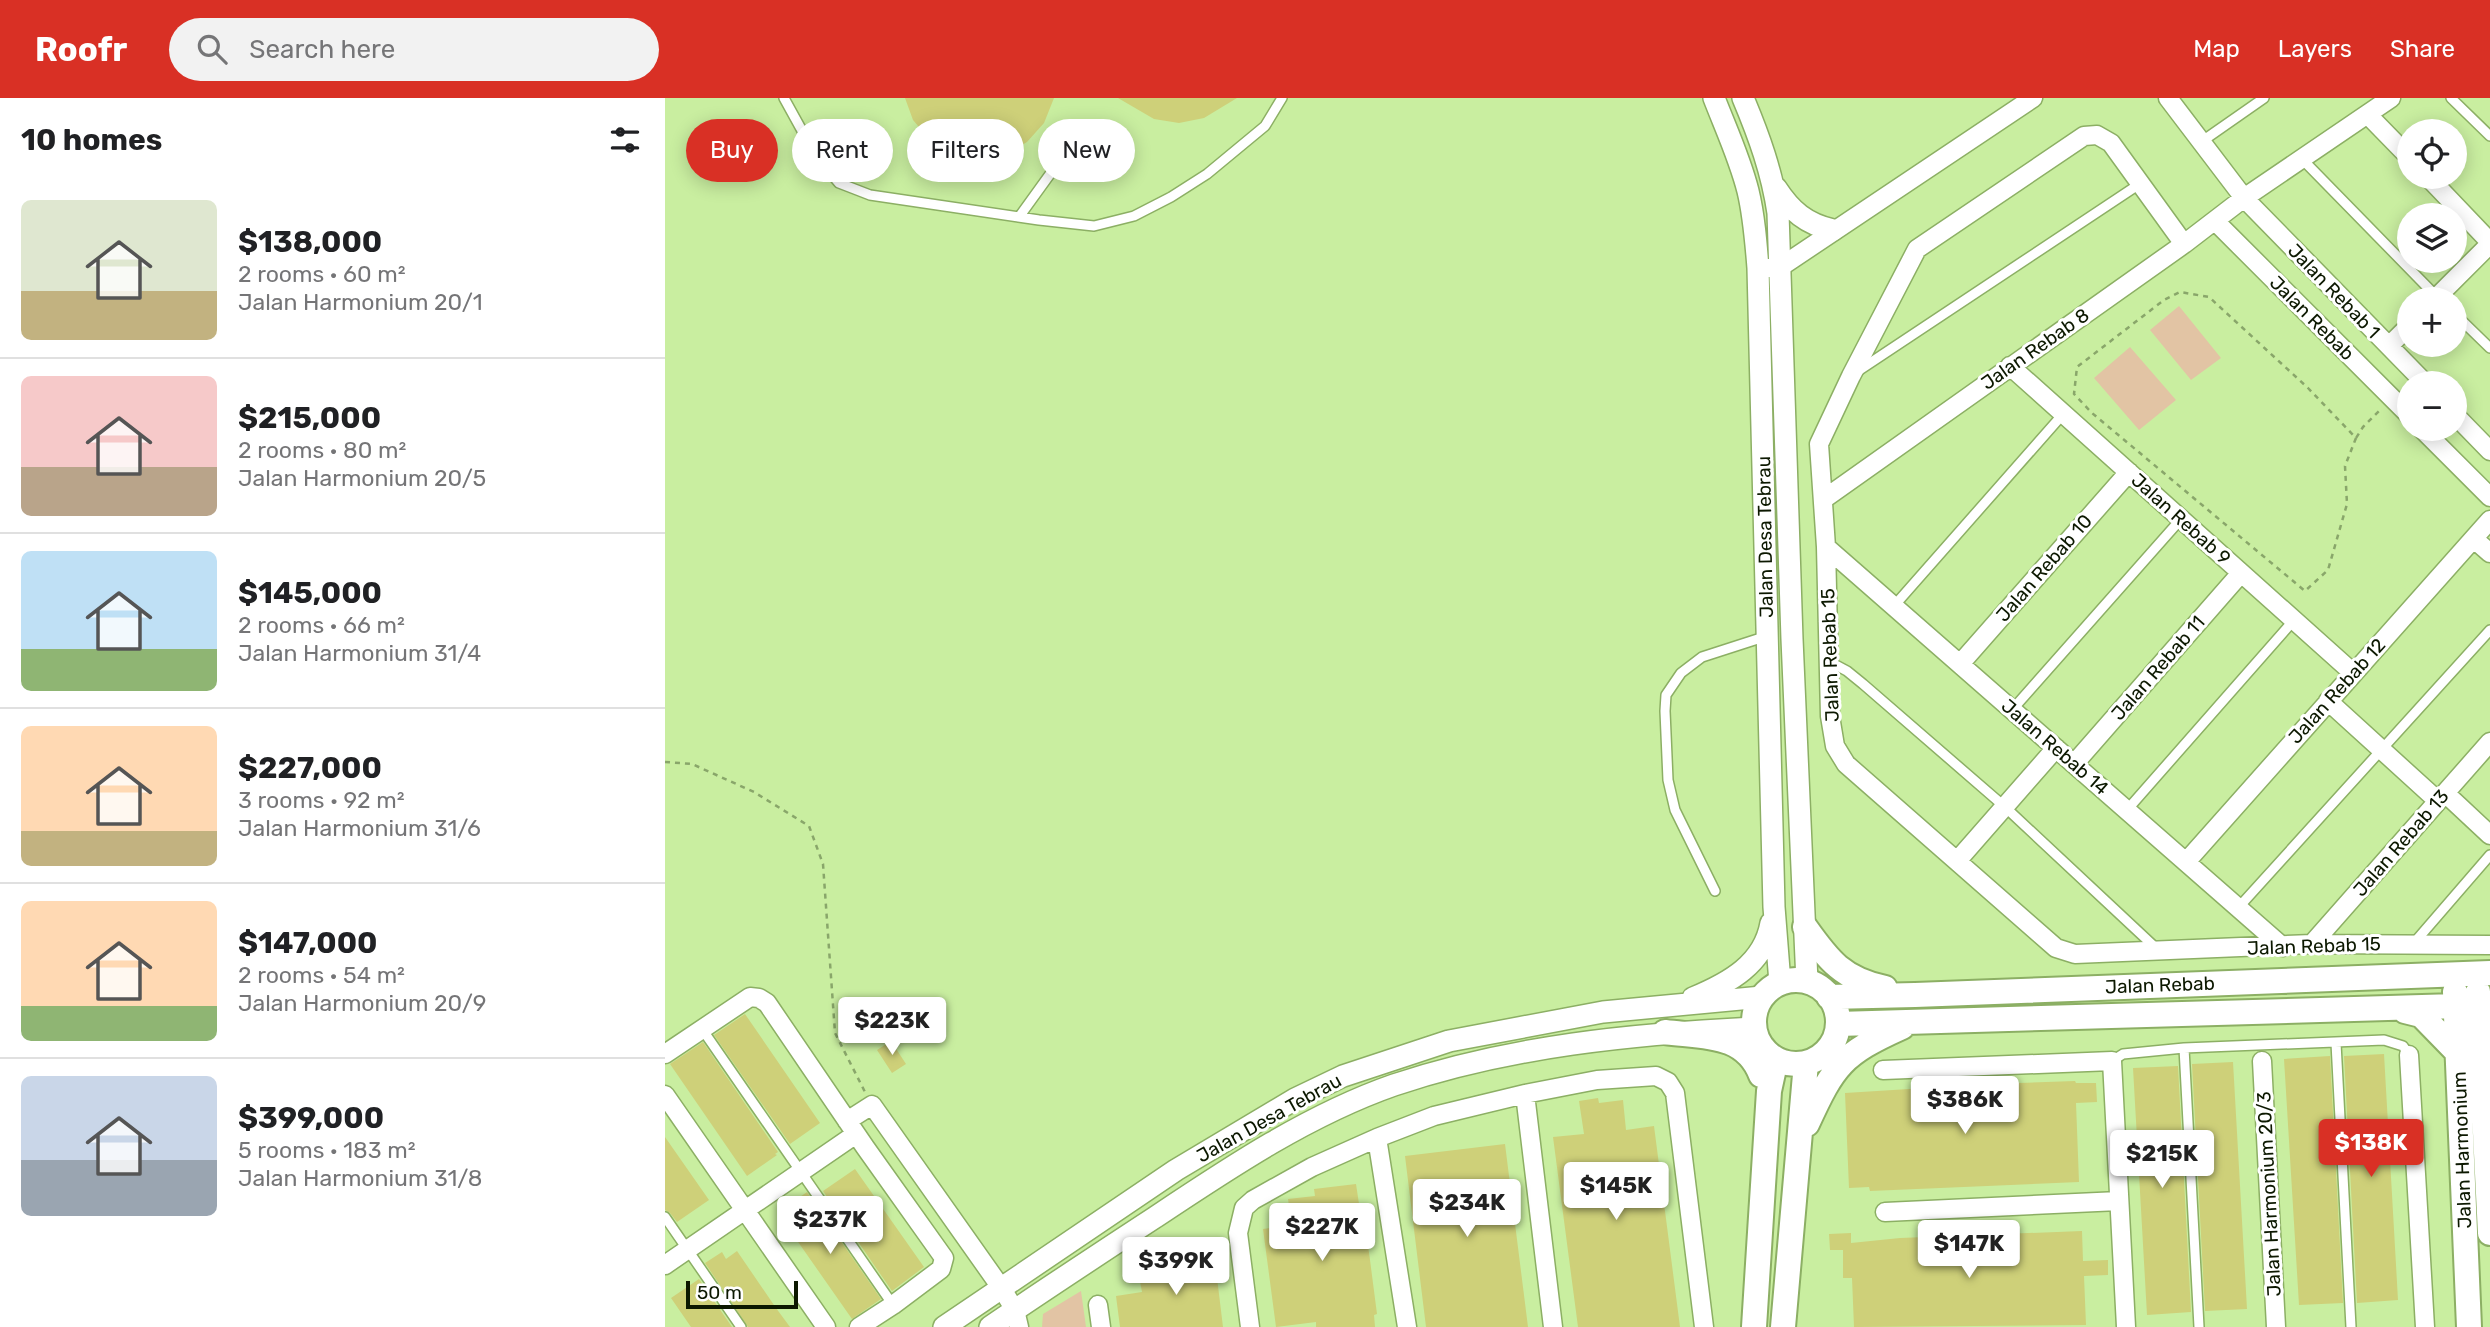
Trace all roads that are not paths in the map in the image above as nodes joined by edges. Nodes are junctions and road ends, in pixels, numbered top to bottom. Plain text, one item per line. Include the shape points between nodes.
1 (784, 98) edge
2 (1282, 98) edge
3 (1714, 98) edge
4 (1743, 98) edge
5 (2033, 98) edge
6 (2168, 98) edge
7 (2264, 98) edge
8 (2391, 98) edge
9 (2451, 98) edge
10 (2368, 115) junction
11 (2490, 136) edge
12 (2201, 142) junction
13 (2397, 145) edge
14 (2302, 159) junction
15 (1044, 182) edge
16 (1773, 183) junction
17 (2141, 183) junction
18 (2439, 189) edge
19 (2244, 198) junction
20 (1019, 217) junction
21 (2215, 220) junction
22 (1833, 230) junction
23 (2490, 243) edge
24 (2184, 244) junction
25 (1769, 268) junction
26 (2426, 287) edge
27 (2448, 287) edge
28 (2467, 326) edge
29 (2397, 338) edge
30 (2389, 346) junction
31 (2490, 348) edge
32 (2010, 366) junction
33 (2413, 371) edge
34 (1851, 376) junction
35 (2397, 404) edge
36 (2064, 414) junction
37 (2467, 427) edge
38 (2434, 441) edge
39 (2490, 451) edge
40 (2129, 472) junction
41 (2490, 497) edge
42 (1824, 499) junction
43 (2181, 519) junction
44 (2490, 520) edge
45 (2474, 539) junction
46 (1826, 547) junction
47 (2490, 553) edge
48 (2241, 573) junction
49 (1894, 606) junction
50 (2294, 620) junction
51 (2490, 630) edge
52 (1767, 636) junction
53 (1828, 661) junction
54 (1960, 664) junction
55 (2353, 673) junction
56 (2328, 701) junction
57 (2012, 710) junction
58 (2490, 742) edge
59 (2056, 748) junction
60 (2381, 749) junction
61 (2074, 764) junction
62 (2441, 797) junction
63 (2005, 807) junction
64 (2127, 810) junction
65 (2490, 835) edge
66 (2490, 855) edge
67 (1957, 861) junction
68 (2186, 862) junction
69 (1715, 891) dead end
70 (1774, 907) junction
71 (2238, 908) junction
72 (1805, 927) junction
73 (2312, 944) junction
74 (2413, 944) junction
75 (2490, 945) edge
76 (2283, 947) junction
77 (2159, 951) junction
78 (2473, 973) edge
79 (1807, 982) junction
80 (1771, 990) junction
81 (1915, 995) junction
82 (1829, 996) junction
83 (1674, 1005) junction
84 (2475, 1006) edge
85 (2400, 1009) junction
86 (1912, 1022) junction
87 (1838, 1024) junction
88 (1754, 1028) junction
89 (702, 1029) junction
90 (1665, 1032) junction
91 (2336, 1042) junction
92 (2476, 1044) edge
93 (2184, 1048) junction
94 (665, 1054) edge
95 (2409, 1055) joint
96 (1776, 1059) junction
97 (2112, 1061) junction
98 (2262, 1061) dead end
99 (1806, 1063) junction
100 (1883, 1070) dead end
101 (1769, 1091) junction
102 (1525, 1094) junction
103 (665, 1095) edge
104 (890, 1132) junction
105 (856, 1134) junction
106 (1801, 1137) junction
107 (1377, 1138) junction
108 (801, 1172) junction
109 (2119, 1200) junction
110 (745, 1210) junction
111 (1885, 1212) dead end
112 (665, 1217) edge
113 (2490, 1229) edge
114 (687, 1250) junction
115 (665, 1265) edge
116 (1002, 1289) junction
117 (894, 1305) junction
118 (1098, 1305) dead end
119 (1017, 1318) edge
120 (741, 1327) edge
121 (826, 1327) edge
122 (859, 1327) edge
123 (944, 1327) edge
124 (990, 1327) edge
125 (1101, 1327) edge
126 (1250, 1327) edge
127 (1407, 1327) edge
128 (1553, 1327) edge
129 (1704, 1327) edge
130 (1754, 1327) edge
131 (1783, 1327) edge
132 (2126, 1327) edge
133 (2199, 1327) edge
134 (2276, 1327) edge
135 (2351, 1327) edge
136 (2425, 1327) edge
137 (2469, 1327) edge

1 - 20 lane via 816,156 839,183 870,195
2 - 20 lane via 1265,126 1207,174 1133,216 1094,226
3 - 25 street, Jalan Desa Tebrau via 1748,191
4 - 16 street, Jalan Desa Tebrau
5 - 22 street
6 - 12 street, Jalan Rebab 1
7 - 12 lane
8 - 10 street, Jalan Rebab 8
9 - 11 lane
10 - 13 street
10 - 14 street, Jalan Rebab 8
12 - 19 street, Jalan Rebab 1
14 - 19 street, Jalan Rebab 8
14 - 26 lane
15 - 20 lane
16 - 22 street via 1803,219
16 - 25 street, Jalan Desa Tebrau via 1778,213
17 - 24 street, Jalan Rebab 15
17 - 34 lane
17 - 34 street, Jalan Rebab 15 via 2111,143 2097,135 2084,136 1917,249
18 - 23 street
19 - 21 street, Jalan Rebab 8
19 - 30 street, Jalan Rebab 1
21 - 24 street, Jalan Rebab 8
21 - 35 street, Jalan Rebab
22 - 25 street
23 - 27 street
24 - 32 street, Jalan Rebab 8
25 - 52 street, Jalan Desa Tebrau
25 - 72 street, Jalan Desa Tebrau
28 - 31 lane
29 - 30 street
30 - 33 street, Jalan Rebab 1
32 - 36 street, Jalan Rebab 9
32 - 42 street, Jalan Rebab 8
34 - 42 street, Jalan Rebab 15 via 1819,444
36 - 40 street, Jalan Rebab 9
36 - 49 lane
37 - 39 street
38 - 41 street
40 - 43 street, Jalan Rebab 9
40 - 54 street, Jalan Rebab 10
42 - 46 street, Jalan Rebab 15
43 - 48 street, Jalan Rebab 9
43 - 57 lane
44 - 45 street, Jalan Rebab 12
45 - 47 street
45 - 55 street, Jalan Rebab 12
46 - 49 street, Jalan Rebab 14
46 - 53 street, Jalan Rebab 15
48 - 50 street, Jalan Rebab 9
48 - 61 street, Jalan Rebab 11
49 - 54 street, Jalan Rebab 14
50 - 55 street, Jalan Rebab 9
50 - 64 lane
51 - 60 lane
52 - 69 lane via 1702,657 1681,673 1666,695 1668,780 1675,810
52 - 70 street, Jalan Desa Tebrau
53 - 63 lane via 1863,684
53 - 67 street, Jalan Rebab 15 via 1835,746 1846,764
54 - 57 street, Jalan Rebab 14
55 - 56 street, Jalan Rebab 12
56 - 60 street
56 - 68 street, Jalan Rebab 12
57 - 59 street, Jalan Rebab 14
58 - 62 street, Jalan Rebab 13
59 - 61 street, Jalan Rebab 14
59 - 63 street
60 - 62 street
60 - 71 lane
61 - 64 street, Jalan Rebab 14
62 - 65 street
62 - 73 street, Jalan Rebab 13
63 - 67 street
63 - 77 lane
64 - 68 street, Jalan Rebab 14
66 - 74 lane
67 - 77 street, Jalan Rebab 15 via 2056,948 2075,954
68 - 71 street, Jalan Rebab 14
70 - 80 street, Jalan Desa Tebrau
70 - 83 street via 1768,939 1755,960 1715,989
71 - 76 street, Jalan Rebab 14
72 - 79 street, Jalan Desa Tebrau
72 - 81 main road via 1844,973 1868,985
73 - 74 street, Jalan Rebab 15
73 - 76 street, Jalan Rebab 15
74 - 75 street, Jalan Rebab 15
76 - 77 street, Jalan Rebab 15
78 - 81 main road, Jalan Rebab
78 - 84 main road, Jalan Harmonium
79 - 80 main road via 1789,981
79 - 82 main road
80 - 83 street, Jalan Desa Tebrau
80 - 88 main road via 1754,1017
81 - 82 main road, Jalan Rebab
82 - 87 main road
83 - 116 street, Jalan Desa Tebrau via 1603,1012 1449,1041 1343,1076 1295,1099 1176,1170
84 - 85 main road
84 - 92 main road, Jalan Harmonium
85 - 86 main road
85 - 92 main road
86 - 87 main road
86 - 106 main road via 1847,1058 1827,1082
87 - 99 main road via 1829,1049
88 - 90 street, Jalan Desa Tebrau
88 - 96 main road via 1762,1046
89 - 94 street
89 - 105 street via 750,997 767,1003
89 - 108 lane
90 - 101 main road via 1737,1044 1757,1063
90 - 119 street, Jalan Desa Tebrau via 1538,1048 1458,1066 1343,1107 1234,1167
91 - 93 lane
91 - 95 lane via 2384,1040 2403,1046
91 - 135 lane
92 - 113 main road, Jalan Harmonium
92 - 137 main road, Jalan Harmonium
93 - 97 lane via 2123,1054
93 - 133 lane
95 - 136 street
96 - 99 main road
96 - 101 main road
97 - 100 street
97 - 109 street
98 - 134 street, Jalan Harmonium 20/3
99 - 106 main road
101 - 130 main road
102 - 107 street via 1434,1116
102 - 128 street
102 - 129 street via 1597,1080 1656,1076 1668,1082 1675,1093
103 - 110 street
104 - 105 street
104 - 105 street via 872,1105
104 - 116 street
105 - 108 street
105 - 117 street via 944,1258 941,1269
106 - 131 main road
107 - 126 street via 1312,1167 1244,1208 1238,1233
107 - 127 street
108 - 110 street
108 - 117 lane
109 - 111 street
109 - 132 street
110 - 114 street
110 - 121 street
112 - 114 lane
114 - 115 street
114 - 120 lane
116 - 119 street
116 - 123 street, Jalan Desa Tebrau
117 - 122 street
118 - 125 street
119 - 124 street, Jalan Desa Tebrau

